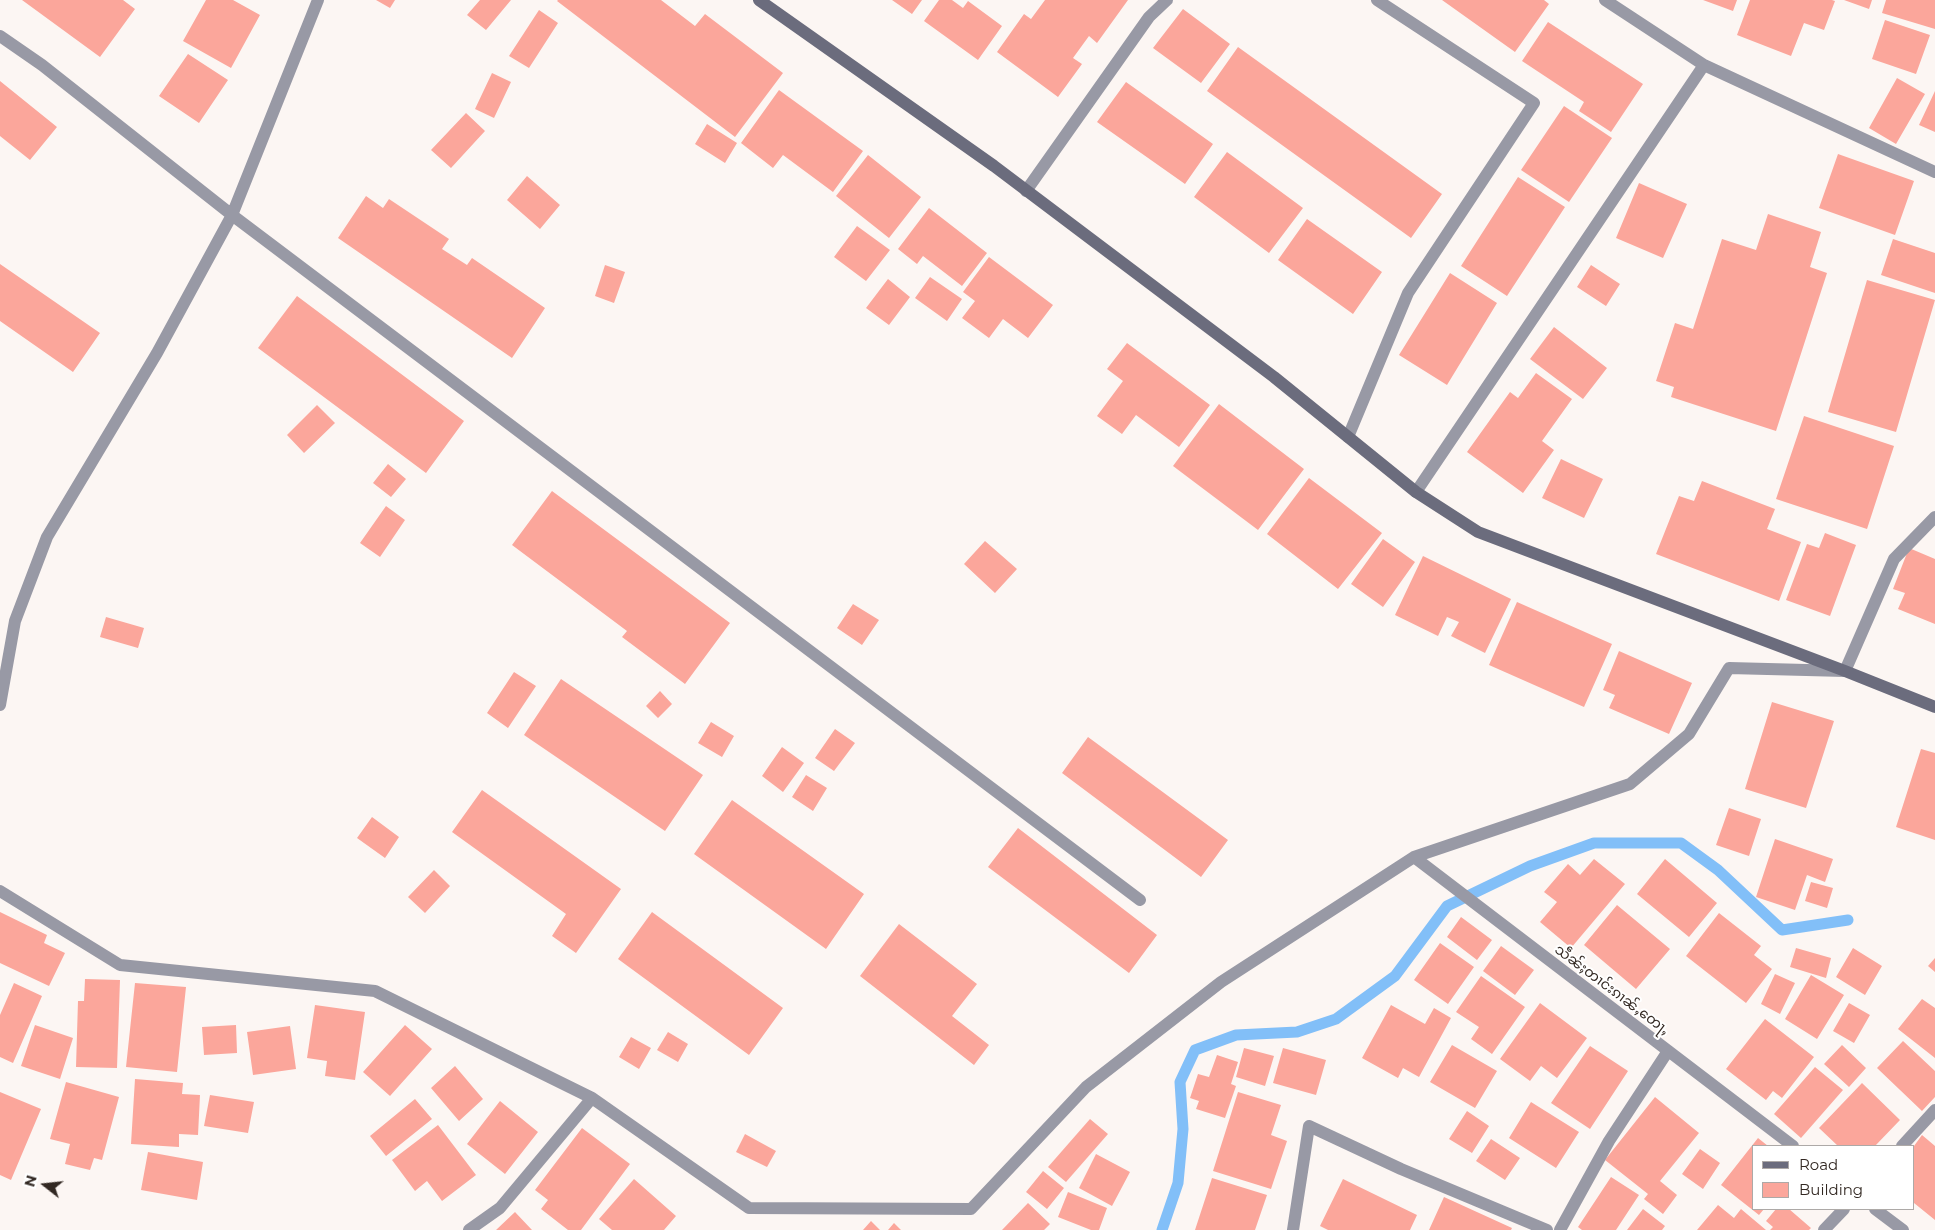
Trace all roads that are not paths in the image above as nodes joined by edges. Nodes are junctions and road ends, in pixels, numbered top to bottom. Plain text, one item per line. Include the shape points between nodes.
1 (318, 0) edge
2 (759, 0) edge
3 (1167, 0) edge
4 (1377, 0) edge
5 (1605, 0) edge
6 (0, 36) edge
7 (1704, 65) junction
8 (1935, 172) edge
9 (1026, 190) junction
10 (232, 215) junction
11 (1348, 437) junction
12 (1416, 492) junction
13 (1935, 517) edge
14 (1845, 671) junction
15 (0, 705) edge
16 (1935, 707) edge
17 (1414, 857) junction
18 (0, 891) edge
19 (1140, 900) dead end
20 (1668, 1052) junction
21 (592, 1098) junction
22 (1935, 1110) edge
23 (1792, 1145) edge
24 (1903, 1145) edge
25 (1843, 1210) edge
26 (1876, 1210) edge
27 (469, 1230) edge
28 (1293, 1230) edge
29 (1547, 1230) edge
30 (1560, 1230) edge
31 (1824, 1230) edge
32 (1903, 1230) edge

1 - 10 street
2 - 9 street
3 - 9 street via 1149,17
4 - 11 street via 1534,103 1408,293
5 - 7 street
6 - 10 street via 42,65
7 - 8 street
7 - 12 street
9 - 11 street via 1274,377
10 - 15 street via 156,353 47,537 14,621
10 - 19 street
11 - 12 street
12 - 14 street via 1478,532
13 - 14 street via 1894,559
14 - 16 street
14 - 17 street via 1729,668 1689,734 1630,784
17 - 20 street, သဵၼ်ႈတၢင်းၵၢၼ်ႇတေႃႇ
17 - 21 street via 1221,982 1086,1087 971,1209 749,1208
18 - 21 street via 120,964 375,991
20 - 23 street, သဵၼ်ႈတၢင်းၵၢၼ်ႇတေႃႇ
20 - 30 street via 1609,1141
21 - 27 street via 500,1208
22 - 24 street
25 - 31 street
26 - 32 street
28 - 29 street via 1309,1126 1401,1169

